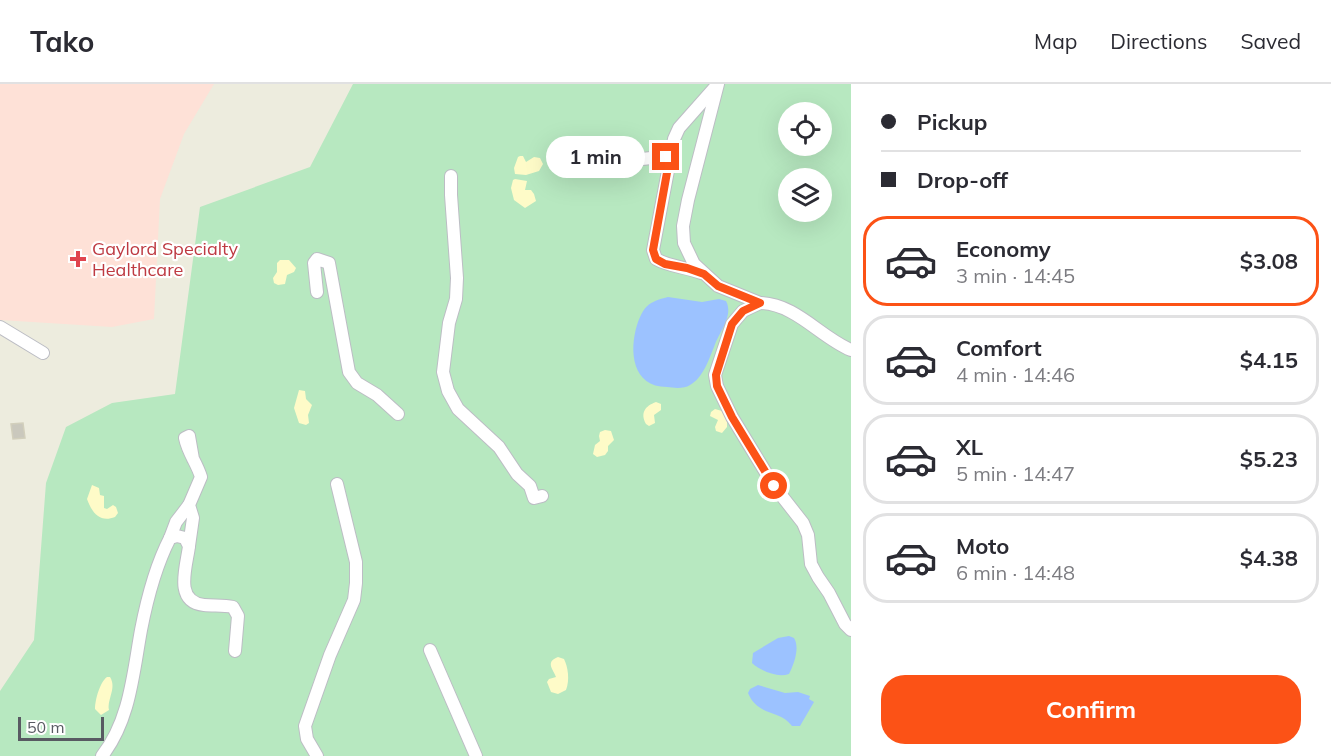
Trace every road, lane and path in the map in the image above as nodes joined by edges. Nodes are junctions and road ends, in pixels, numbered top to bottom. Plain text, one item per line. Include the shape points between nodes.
1 (670, 156) junction
2 (642, 159) dead end
3 (451, 176) dead end
4 (704, 274) junction
5 (317, 292) dead end
6 (760, 303) junction
7 (0, 327) edge
8 (851, 350) edge
9 (43, 353) dead end
10 (398, 414) dead end
11 (193, 459) dead end
12 (337, 484) dead end
13 (542, 496) dead end
14 (189, 505) junction
15 (170, 538) junction
16 (189, 546) junction
17 (851, 630) edge
18 (430, 650) dead end
19 (236, 651) dead end
20 (102, 756) edge
21 (317, 756) edge
22 (476, 756) edge

1 - 2 lane
1 - 4 lane via 653,250 656,259 665,264
1 - 4 lane via 678,128 718,84 683,226 684,243
3 - 13 lane via 457,278 443,372 448,391 458,409 499,447 530,486 534,498
4 - 6 lane via 718,286
5 - 10 lane via 317,259 329,263 349,372 357,383
6 - 8 lane via 794,314
6 - 17 lane via 743,311 732,324 716,375 717,386 774,486 803,523 811,564
7 - 9 lane
11 - 14 lane via 201,477
12 - 21 lane via 356,562 356,583 354,600 305,726
14 - 15 lane
14 - 16 lane via 193,518
15 - 16 lane via 185,538
15 - 20 lane via 153,579 127,707
16 - 19 lane via 183,580 185,592 202,605 233,607 238,616
18 - 22 lane

